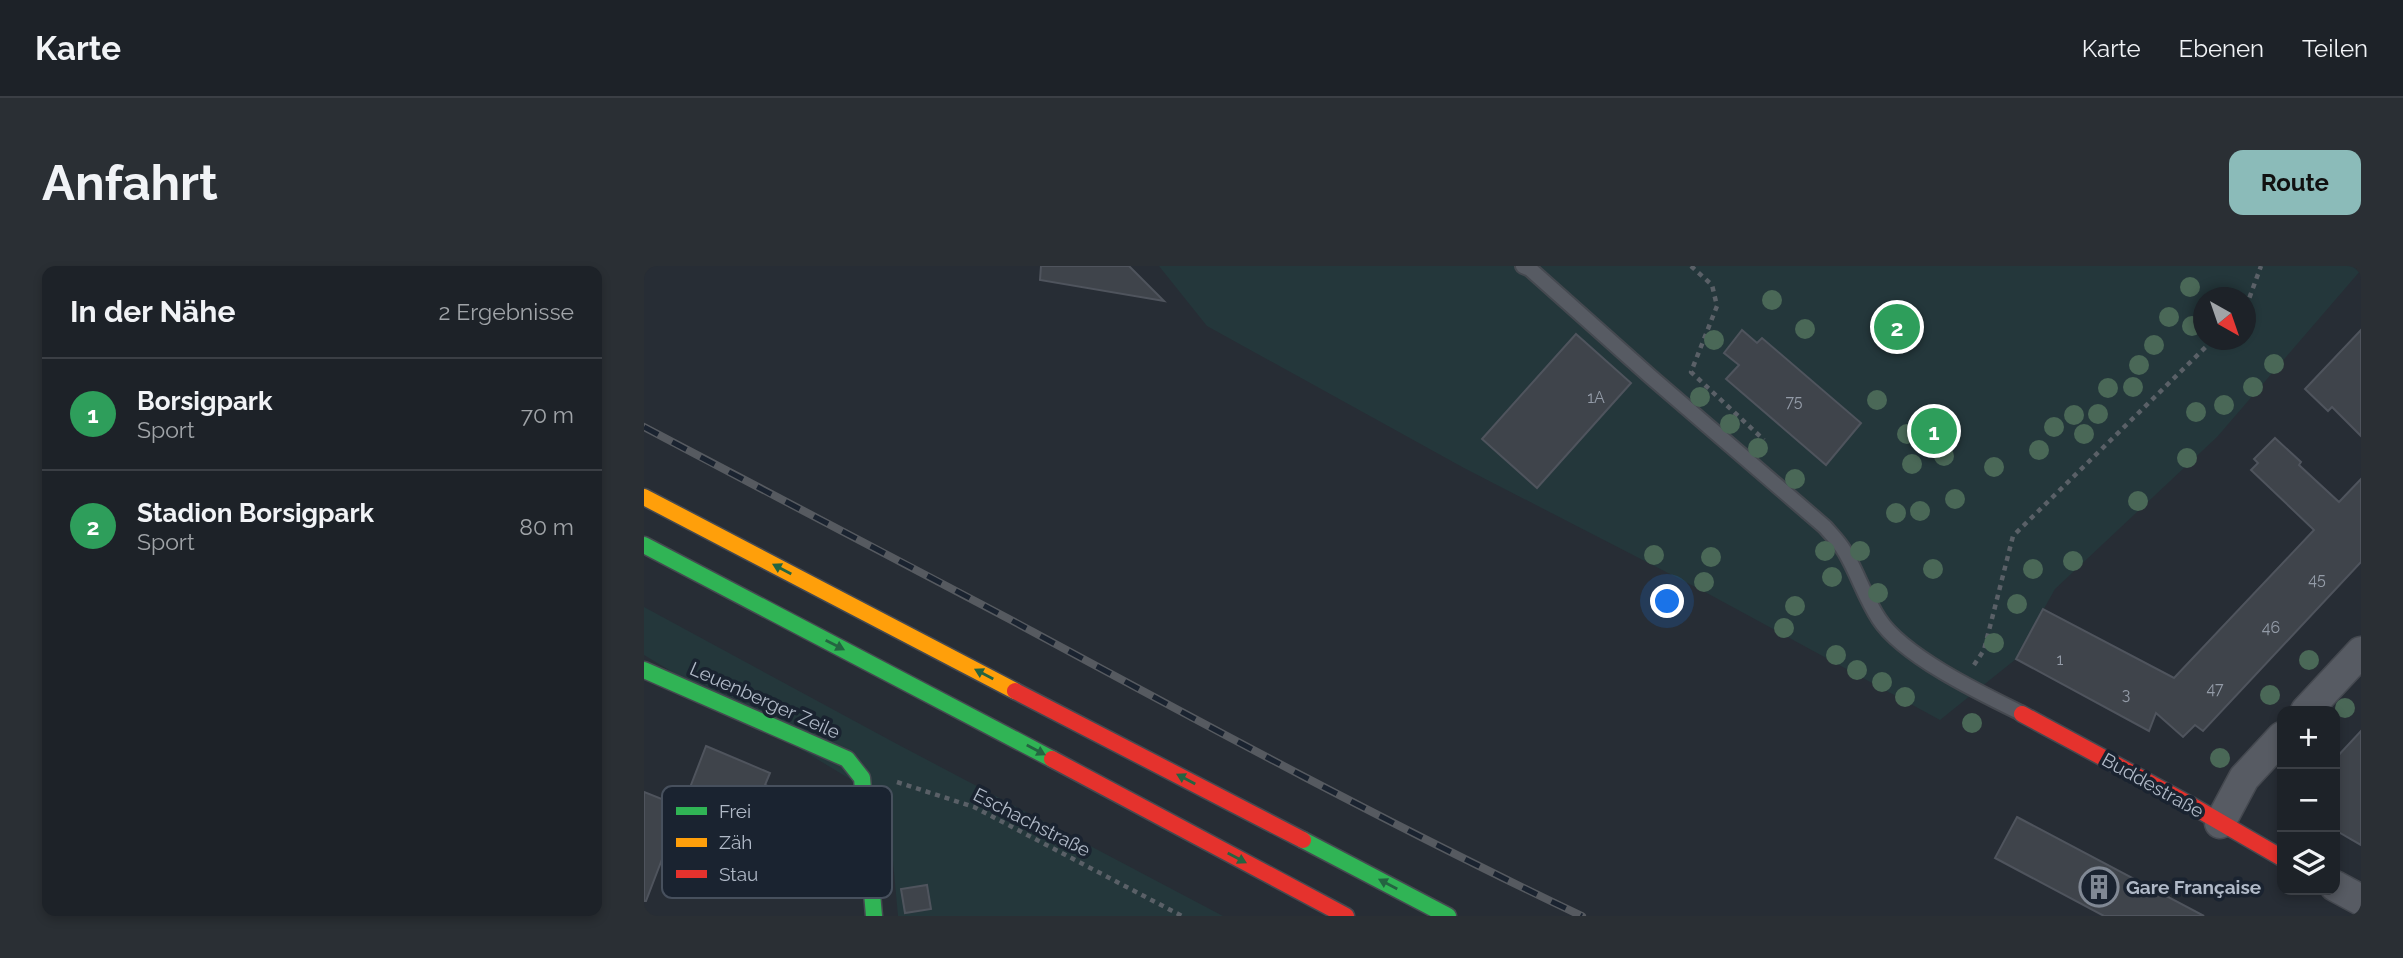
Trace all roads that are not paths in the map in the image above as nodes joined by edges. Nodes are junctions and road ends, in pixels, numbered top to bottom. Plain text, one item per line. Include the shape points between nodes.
1 (1523, 266) edge
2 (644, 497) edge
3 (644, 545) edge
4 (2361, 652) edge
5 (644, 670) edge
6 (2311, 706) edge
7 (2022, 714) joint
8 (2277, 742) edge
9 (863, 786) edge
10 (2220, 823) junction
11 (2277, 855) edge
12 (2340, 889) edge
13 (872, 898) edge
14 (2361, 900) edge
15 (874, 916) edge
16 (1346, 916) edge
17 (1448, 916) edge

1 - 7 lane via 1825,527 1897,642 1961,683
17 -> 2 main road
3 -> 16 main road
4 - 6 street
5 - 9 main road, Leuenberger Zeile via 847,759
7 - 10 main road, Buddestraße
8 - 10 street via 2244,778
10 - 11 main road, Buddestraße
12 - 14 street
13 - 15 main road, Leuenberger Zeile

